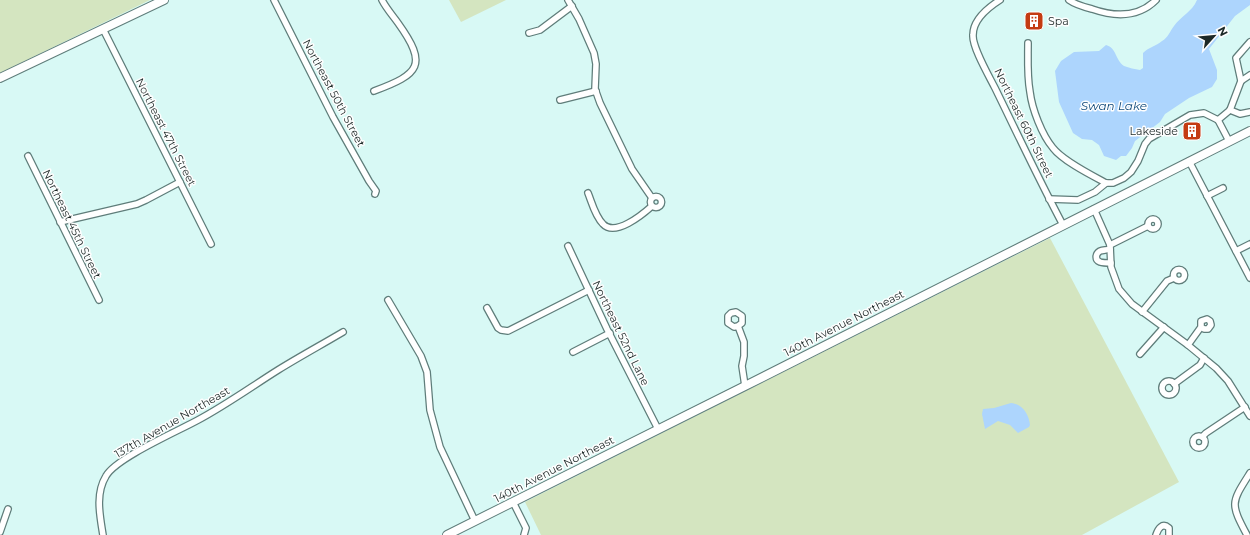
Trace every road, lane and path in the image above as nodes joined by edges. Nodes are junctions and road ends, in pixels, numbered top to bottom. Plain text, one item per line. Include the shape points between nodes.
1 (164, 0) edge
2 (274, 0) edge
3 (382, 0) edge
4 (568, 0) edge
5 (1000, 0) edge
6 (1069, 0) edge
7 (1156, 0) edge
8 (572, 6) junction
9 (103, 29) junction
10 (529, 33) dead end
11 (1250, 42) edge
12 (1028, 43) dead end
13 (1250, 75) edge
14 (0, 78) edge
15 (1241, 81) junction
16 (374, 91) dead end
17 (596, 92) junction
18 (560, 100) dead end
19 (1230, 110) junction
20 (1250, 112) edge
21 (1218, 120) junction
22 (1250, 130) edge
23 (1230, 141) junction
24 (28, 156) dead end
25 (1189, 161) junction
26 (180, 182) junction
27 (1106, 183) junction
28 (1223, 188) dead end
29 (588, 193) dead end
30 (375, 194) dead end
31 (1207, 196) junction
32 (652, 198) junction
33 (1050, 199) junction
34 (652, 206) junction
35 (1094, 209) junction
36 (60, 222) junction
37 (1063, 225) junction
38 (1148, 226) dead end
39 (211, 244) dead end
40 (1250, 244) edge
41 (568, 246) dead end
42 (1110, 247) junction
43 (1236, 251) junction
44 (1111, 263) junction
45 (1174, 278) dead end
46 (1250, 278) edge
47 (589, 290) junction
48 (99, 300) dead end
49 (388, 300) dead end
50 (488, 308) dead end
51 (1142, 312) junction
52 (738, 326) dead end
53 (1164, 327) junction
54 (1201, 327) dead end
55 (343, 332) dead end
56 (610, 333) junction
57 (1188, 345) junction
58 (573, 352) dead end
59 (1140, 354) dead end
60 (1204, 358) junction
61 (1174, 384) dead end
62 (745, 386) junction
63 (1245, 407) junction
64 (1250, 416) edge
65 (658, 429) junction
66 (1202, 437) dead end
67 (1250, 473) edge
68 (513, 502) junction
69 (8, 509) dead end
70 (475, 521) junction
71 (0, 532) edge
72 (103, 535) edge
73 (447, 535) edge
74 (524, 535) edge
75 (1156, 535) edge
76 (1169, 535) edge
77 (1247, 535) edge

1 - 9 street
2 - 30 street, Northeast 50th Street via 333,117 376,191
3 - 16 street via 411,42 417,59 412,72
4 - 8 street
5 - 33 street, Northeast 60th Street via 974,28 975,46
6 - 7 street via 1109,15 1140,11 1149,8
8 - 10 street via 540,30
8 - 17 street via 594,53
9 - 14 street
9 - 26 street, Northeast 47th Street
11 - 15 street via 1236,58
12 - 27 street via 1030,94 1037,119 1047,140 1060,155 1084,172
13 - 15 street
15 - 19 street
17 - 18 street
17 - 32 street via 632,169
19 - 20 street via 1240,114
19 - 21 street
21 - 23 street
21 - 27 street via 1204,113 1190,115 1150,139 1131,172 1124,178
22 - 23 street, 140th Avenue Northeast
23 - 25 street, 140th Avenue Northeast
24 - 36 street, Northeast 45th Street
25 - 31 street
25 - 35 street, 140th Avenue Northeast
26 - 36 street via 136,204
26 - 39 street, Northeast 47th Street
27 - 33 street via 1078,200
28 - 31 street
29 - 34 street via 597,215 607,228 615,229 639,217
31 - 43 street
32 - 34 street
32 - 34 street via 659,198 661,203 658,207
33 - 37 street, Northeast 60th Street
35 - 37 street, 140th Avenue Northeast
35 - 42 street
36 - 48 street, Northeast 45th Street
37 - 62 street, 140th Avenue Northeast
38 - 42 street
40 - 43 street
41 - 47 street, Northeast 52nd Lane
42 - 44 street
42 - 44 street via 1099,252 1096,257 1100,262
43 - 46 street
44 - 51 street via 1119,289
45 - 51 street via 1167,282
47 - 50 street via 508,331 498,328
47 - 56 street, Northeast 52nd Lane
49 - 70 street via 421,356 427,372 430,410 440,447
51 - 53 street
52 - 62 street via 744,342 742,366
53 - 57 street
53 - 59 street
54 - 57 street
55 - 72 street, 137th Avenue Northeast via 200,420 112,468 101,487 99,505
56 - 58 street
56 - 65 street, Northeast 52nd Lane
57 - 60 street
60 - 61 street via 1200,365
60 - 63 street via 1228,381
62 - 65 street, 140th Avenue Northeast
63 - 64 street
63 - 66 street
65 - 68 street, 140th Avenue Northeast
67 - 77 street via 1235,501 1238,519
68 - 70 street, 140th Avenue Northeast
68 - 74 street via 526,528
69 - 71 street
70 - 73 street, 140th Avenue Northeast
75 - 76 street via 1159,528 1165,526 1169,528

